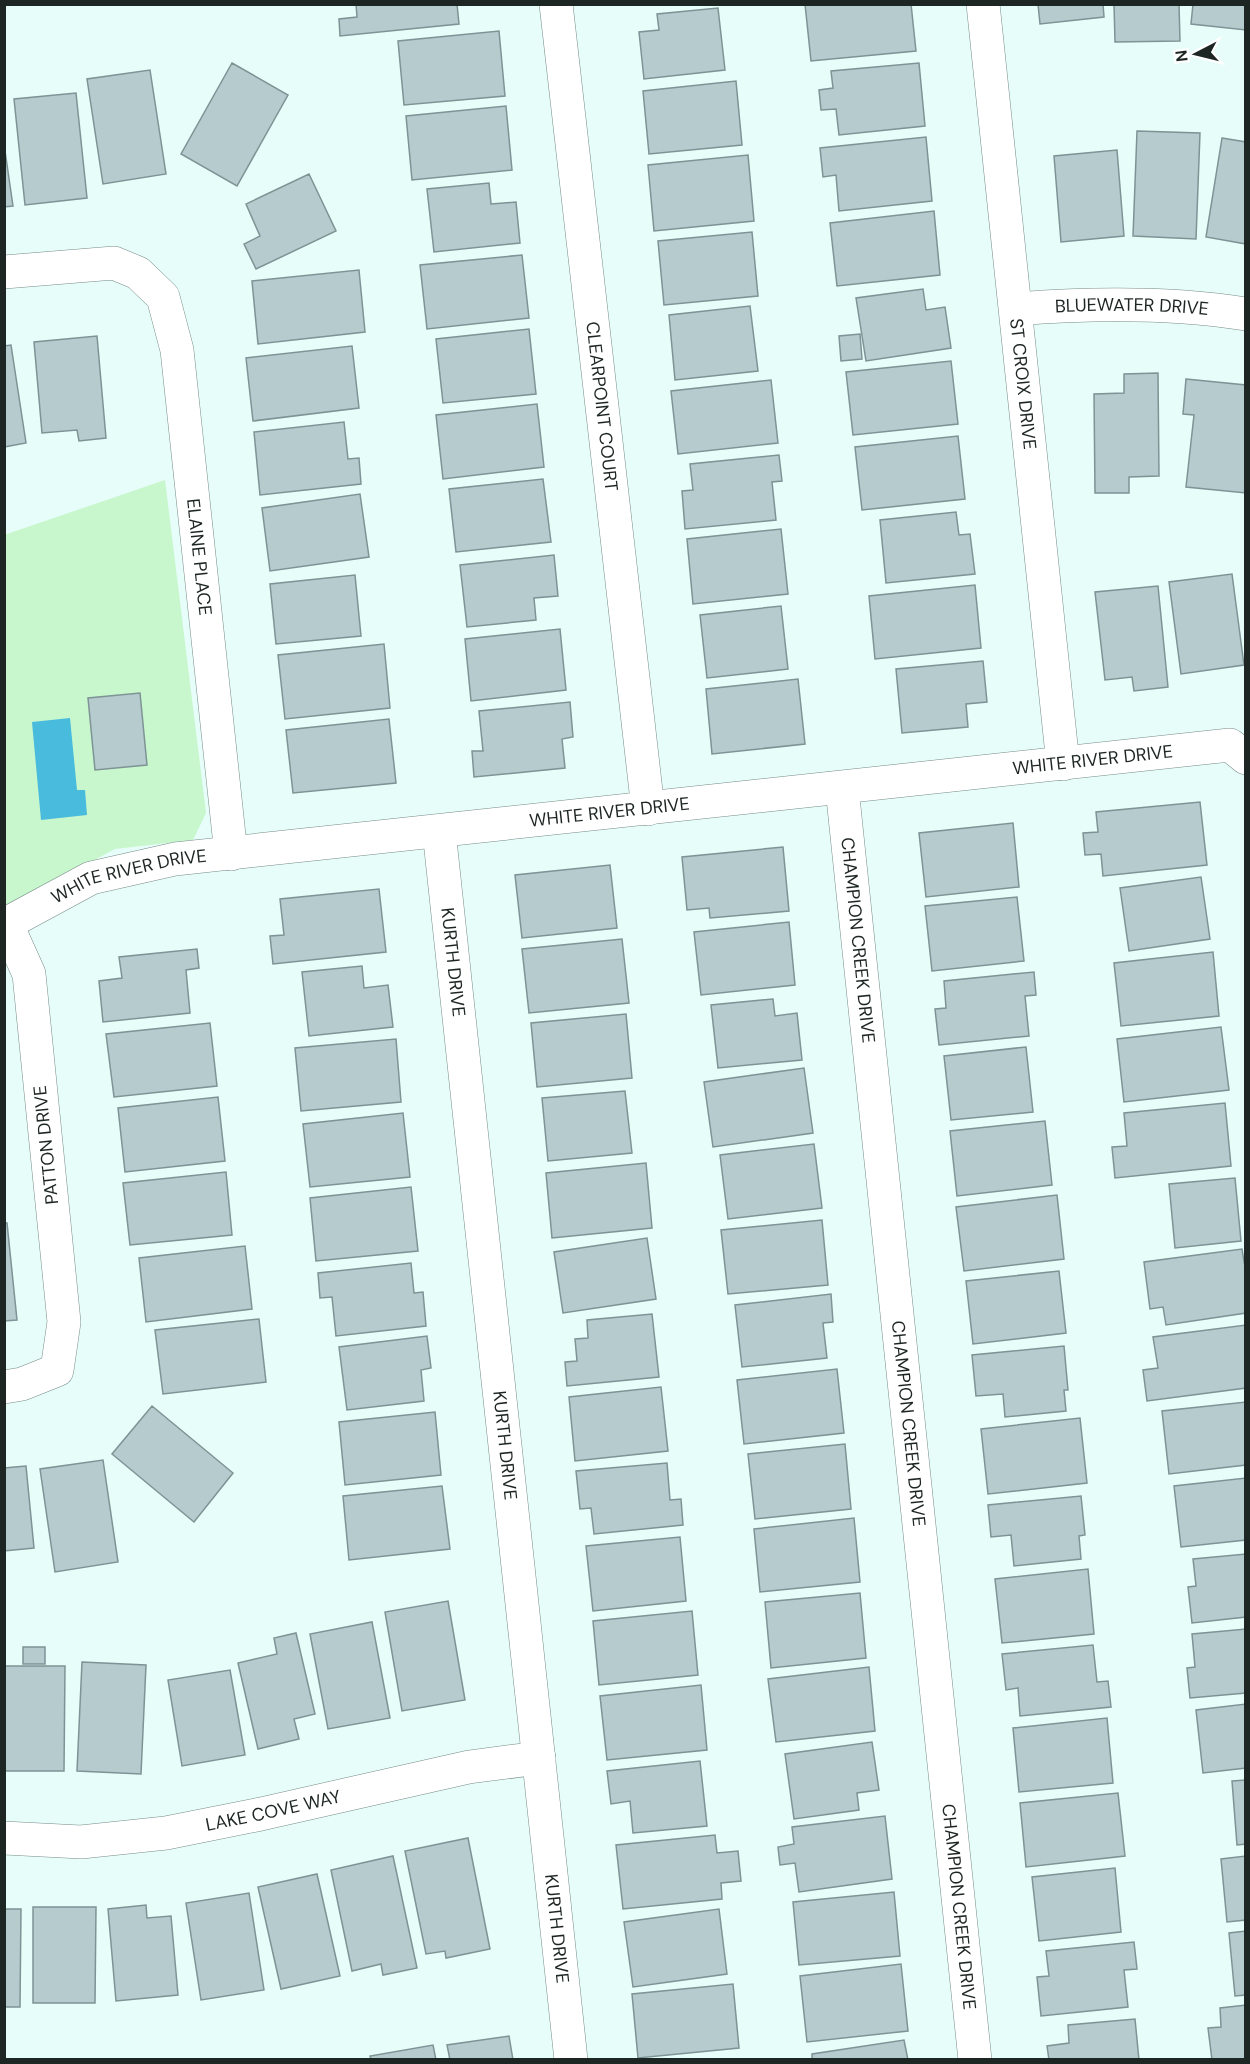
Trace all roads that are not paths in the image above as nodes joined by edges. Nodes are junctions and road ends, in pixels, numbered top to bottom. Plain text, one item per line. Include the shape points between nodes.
1 (556, 4) edge
2 (983, 4) edge
3 (4, 272) edge
4 (1016, 309) junction
5 (1245, 314) edge
6 (1238, 752) edge
7 (1063, 764) junction
8 (842, 788) junction
9 (648, 808) junction
10 (439, 831) junction
11 (231, 854) junction
12 (6, 925) edge
13 (4, 1387) edge
14 (539, 1758) junction
15 (4, 1838) edge
16 (571, 2060) edge
17 (975, 2060) edge

1 - 9 street, CLEARPOINT COURT
2 - 4 street, ST CROIX DRIVE
3 - 11 street, ELAINE PLACE via 114,263 138,273 163,297 177,350
4 - 5 street, BLUEWATER DRIVE via 1125,305
4 - 7 street, ST CROIX DRIVE
6 - 7 street, WHITE RIVER DRIVE
7 - 8 street, WHITE RIVER DRIVE
8 - 9 street, WHITE RIVER DRIVE
8 - 17 street, CHAMPION CREEK DRIVE
9 - 10 street, WHITE RIVER DRIVE
10 - 11 street, WHITE RIVER DRIVE
10 - 14 street, KURTH DRIVE
11 - 12 street, WHITE RIVER DRIVE via 175,859 91,878
12 - 13 street, PATTON DRIVE via 28,974 64,1322 57,1370
14 - 15 street, LAKE COVE WAY via 469,1767 166,1833 81,1842
14 - 16 street, KURTH DRIVE

